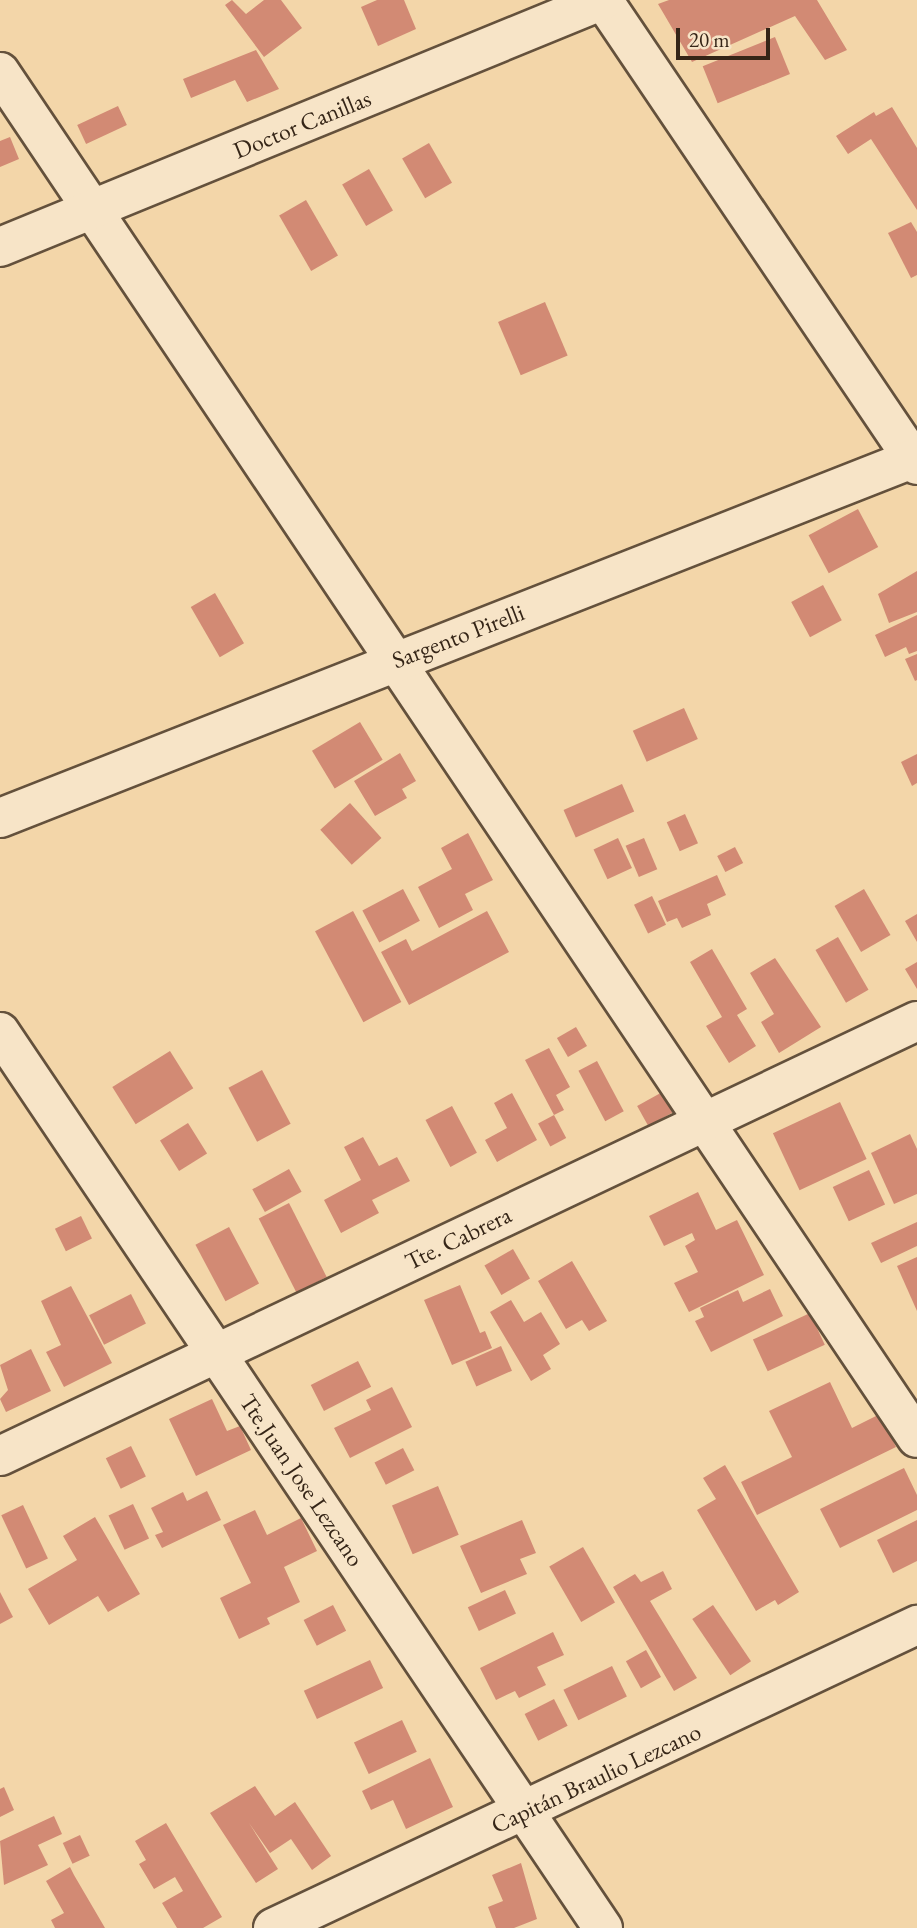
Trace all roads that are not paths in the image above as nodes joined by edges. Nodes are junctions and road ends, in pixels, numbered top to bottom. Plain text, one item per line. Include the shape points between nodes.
1 (603, 0) edge
2 (0, 72) edge
3 (92, 210) junction
4 (0, 247) edge
5 (916, 460) edge
6 (394, 661) junction
7 (0, 818) edge
8 (917, 1021) edge
9 (0, 1032) edge
10 (703, 1122) junction
11 (217, 1354) junction
12 (917, 1438) edge
13 (0, 1456) edge
14 (917, 1625) edge
15 (526, 1811) junction
16 (273, 1928) edge
17 (603, 1928) edge

1 - 3 street, Doctor Canillas
1 - 5 street
2 - 3 street
3 - 4 street, Doctor Canillas
3 - 6 street
5 - 6 street, Sargento Pirelli
6 - 7 street, Sargento Pirelli
6 - 10 street
8 - 10 street, Tte. Cabrera
9 - 11 street, Tte.Juan Jose Lezcano
10 - 11 street, Tte. Cabrera
10 - 12 street
11 - 13 street, Tte. Cabrera
11 - 15 street, Tte.Juan Jose Lezcano
14 - 15 street, Capitán Braulio Lezcano
15 - 16 street, Capitán Braulio Lezcano
15 - 17 street, Tte.Juan Jose Lezcano

